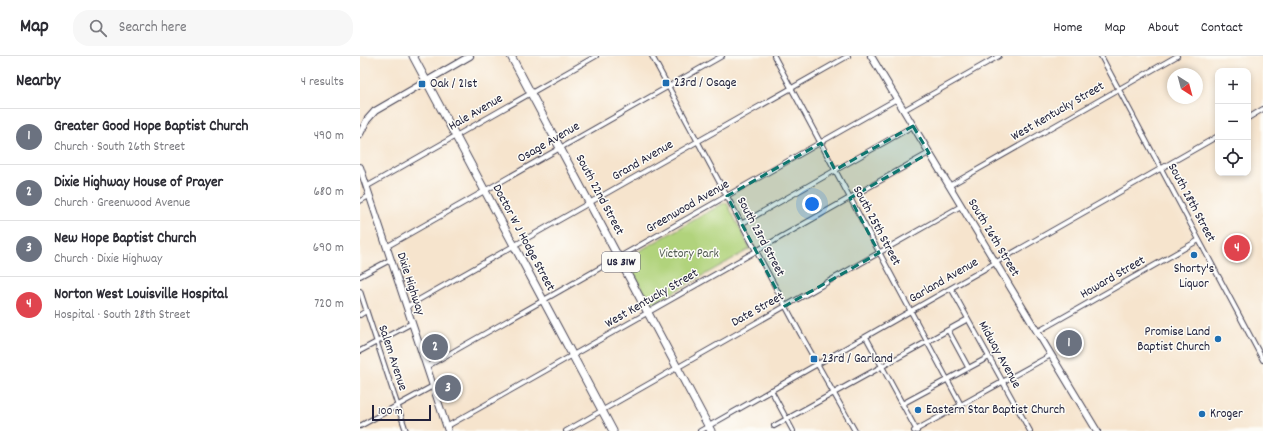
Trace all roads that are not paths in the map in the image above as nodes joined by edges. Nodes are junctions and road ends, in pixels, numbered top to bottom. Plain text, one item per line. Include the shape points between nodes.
1 (413, 56) edge
2 (470, 56) edge
3 (511, 56) edge
4 (596, 56) edge
5 (652, 56) edge
6 (722, 56) edge
7 (774, 56) edge
8 (848, 56) edge
9 (871, 56) edge
10 (999, 56) edge
11 (1101, 56) edge
12 (1177, 56) edge
13 (426, 81) junction
14 (668, 87) junction
15 (791, 88) junction
16 (1119, 89) junction
17 (531, 93) junction
18 (897, 99) junction
19 (1263, 109) edge
20 (904, 110) junction
21 (1251, 116) edge
22 (913, 126) junction
23 (360, 134) edge
24 (455, 136) junction
25 (1215, 138) edge
26 (697, 142) junction
27 (821, 143) junction
28 (560, 148) junction
29 (929, 153) junction
30 (360, 167) edge
31 (1161, 169) junction
32 (835, 170) junction
33 (949, 186) junction
34 (366, 187) junction
35 (485, 191) junction
36 (369, 196) junction
37 (727, 196) junction
38 (850, 198) junction
39 (360, 201) edge
40 (589, 203) junction
41 (961, 206) junction
42 (741, 224) junction
43 (1199, 240) junction
44 (514, 246) junction
45 (386, 247) junction
46 (756, 251) junction
47 (879, 253) junction
48 (619, 258) junction
49 (390, 260) junction
50 (995, 263) junction
51 (360, 276) edge
52 (951, 288) junction
53 (360, 291) edge
54 (543, 301) junction
55 (785, 306) junction
56 (406, 307) junction
57 (366, 311) junction
58 (910, 311) junction
59 (648, 313) junction
60 (360, 315) edge
61 (968, 320) junction
62 (412, 323) junction
63 (948, 330) junction
64 (1037, 332) junction
65 (866, 337) junction
66 (376, 342) junction
67 (926, 342) junction
68 (360, 351) edge
69 (1051, 355) junction
70 (573, 356) junction
71 (989, 357) junction
72 (1263, 360) edge
73 (818, 364) junction
74 (882, 366) junction
75 (426, 367) junction
76 (677, 367) junction
77 (968, 368) junction
78 (947, 378) junction
79 (1003, 382) junction
80 (432, 386) junction
81 (771, 390) junction
82 (834, 393) junction
83 (902, 404) junction
84 (961, 405) junction
85 (397, 406) junction
86 (602, 410) junction
87 (787, 419) junction
88 (360, 426) edge
89 (774, 426) dead end
90 (710, 428) edge
91 (447, 429) edge
92 (916, 430) edge
93 (406, 431) edge
94 (566, 431) edge
95 (613, 431) edge
96 (700, 431) edge
97 (793, 431) edge
98 (855, 431) edge
99 (1030, 431) edge
100 (1097, 431) edge

1 - 13 main road, Doctor W J Hodge Street
2 - 13 street
3 - 17 main road, South 22nd Street / US 31W
4 - 17 street, Hale Avenue
5 - 14 street, South 23rd Street
6 - 14 street, Osage Avenue
7 - 15 street, South 25th Street
8 - 15 street, Grand Avenue
9 - 18 street, South 26th Street
10 - 20 street
11 - 16 street, South 28th Street
12 - 16 street, West Kentucky Street
13 - 23 street via 375,111 368,118
13 - 24 main road, Doctor W J Hodge Street
14 - 26 street, South 23rd Street
14 - 28 street, Osage Avenue
15 - 26 street, Grand Avenue
15 - 27 street, South 25th Street
16 - 31 street, South 28th Street
16 - 33 street, West Kentucky Street
17 - 24 street, Hale Avenue
17 - 28 main road, South 22nd Street / US 31W
18 - 20 street, South 26th Street
18 - 27 street, Greenwood Avenue
19 - 21 street
20 - 22 street, South 26th Street
22 - 29 street, South 26th Street
22 - 32 street
24 - 34 street, Hale Avenue
24 - 35 main road, Doctor W J Hodge Street
25 - 31 street, Garland Avenue
26 - 37 street, South 23rd Street
26 - 40 street, Grand Avenue
27 - 32 street, South 25th Street
27 - 37 street, Greenwood Avenue
28 - 35 street, Osage Avenue
28 - 40 main road, South 22nd Street / US 31W
29 - 33 street, South 26th Street
29 - 38 street, West Kentucky Street
30 - 34 street, Dixie Highway
31 - 43 street, South 28th Street
31 - 50 street, Garland Avenue
32 - 38 street, South 25th Street
32 - 42 street
33 - 41 street, South 26th Street
34 - 36 street, Dixie Highway
35 - 44 main road, Doctor W J Hodge Street
35 - 45 street, Osage Avenue
36 - 39 street
36 - 45 street, Dixie Highway
37 - 42 street, South 23rd Street
37 - 48 street, Greenwood Avenue
38 - 46 street, West Kentucky Street
38 - 47 street, South 25th Street
40 - 44 street, Grand Avenue
40 - 48 main road, South 22nd Street / US 31W
41 - 47 street, Date Street
41 - 50 street, South 26th Street
42 - 46 street, South 23rd Street
43 - 64 street, Howard Street
43 - 72 street, South 28th Street
44 - 54 main road, Doctor W J Hodge Street
44 - 56 street, Grand Avenue
45 - 49 street, Dixie Highway
46 - 55 street, South 23rd Street
46 - 59 street, West Kentucky Street
47 - 55 street, Date Street
47 - 58 street, South 25th Street
48 - 54 street, Greenwood Avenue
48 - 59 main road, South 22nd Street / US 31W
49 - 51 street
49 - 56 street, Dixie Highway
50 - 52 street, Garland Avenue
50 - 64 street, South 26th Street
52 - 58 street, Garland Avenue
52 - 61 street, Midway Avenue
53 - 57 street, Salem Avenue
54 - 70 main road, Doctor W J Hodge Street
54 - 75 street, Greenwood Avenue
55 - 73 street, South 23rd Street
55 - 76 street, Date Street
56 - 62 street, Dixie Highway
57 - 60 street
57 - 66 street, Salem Avenue
58 - 65 street, Garland Avenue
58 - 67 street, South 25th Street
59 - 70 street, West Kentucky Street
59 - 76 main road, South 22nd Street / US 31W
61 - 63 street
61 - 71 street, Midway Avenue
62 - 66 street
62 - 75 street, Dixie Highway
63 - 67 street
63 - 77 street
64 - 69 street, South 26th Street
65 - 73 street, Garland Avenue
65 - 74 street
66 - 68 street
66 - 85 street, Salem Avenue
67 - 74 street
67 - 78 street, South 25th Street
69 - 79 street
69 - 100 street, South 26th Street
70 - 86 main road, Doctor W J Hodge Street
70 - 91 street, West Kentucky Street
71 - 77 street
71 - 79 street, Midway Avenue
73 - 81 street, Garland Avenue
73 - 82 street, South 23rd Street
74 - 82 street
74 - 83 street
75 - 80 street, Dixie Highway
76 - 86 street, Date Street
76 - 90 main road, South 22nd Street / US 31W
77 - 78 street
78 - 83 street
78 - 84 street, South 25th Street
79 - 84 street
79 - 99 street, Midway Avenue
80 - 85 street
80 - 91 street, Dixie Highway
81 - 87 street
81 - 90 street, Garland Avenue
82 - 87 street
82 - 98 street, South 23rd Street
83 - 92 street
84 - 92 street
85 - 88 street
85 - 93 street, Salem Avenue
86 - 94 street, Date Street
86 - 95 main road, Doctor W J Hodge Street
87 - 89 street
87 - 97 street
90 - 96 street, Garland Avenue

